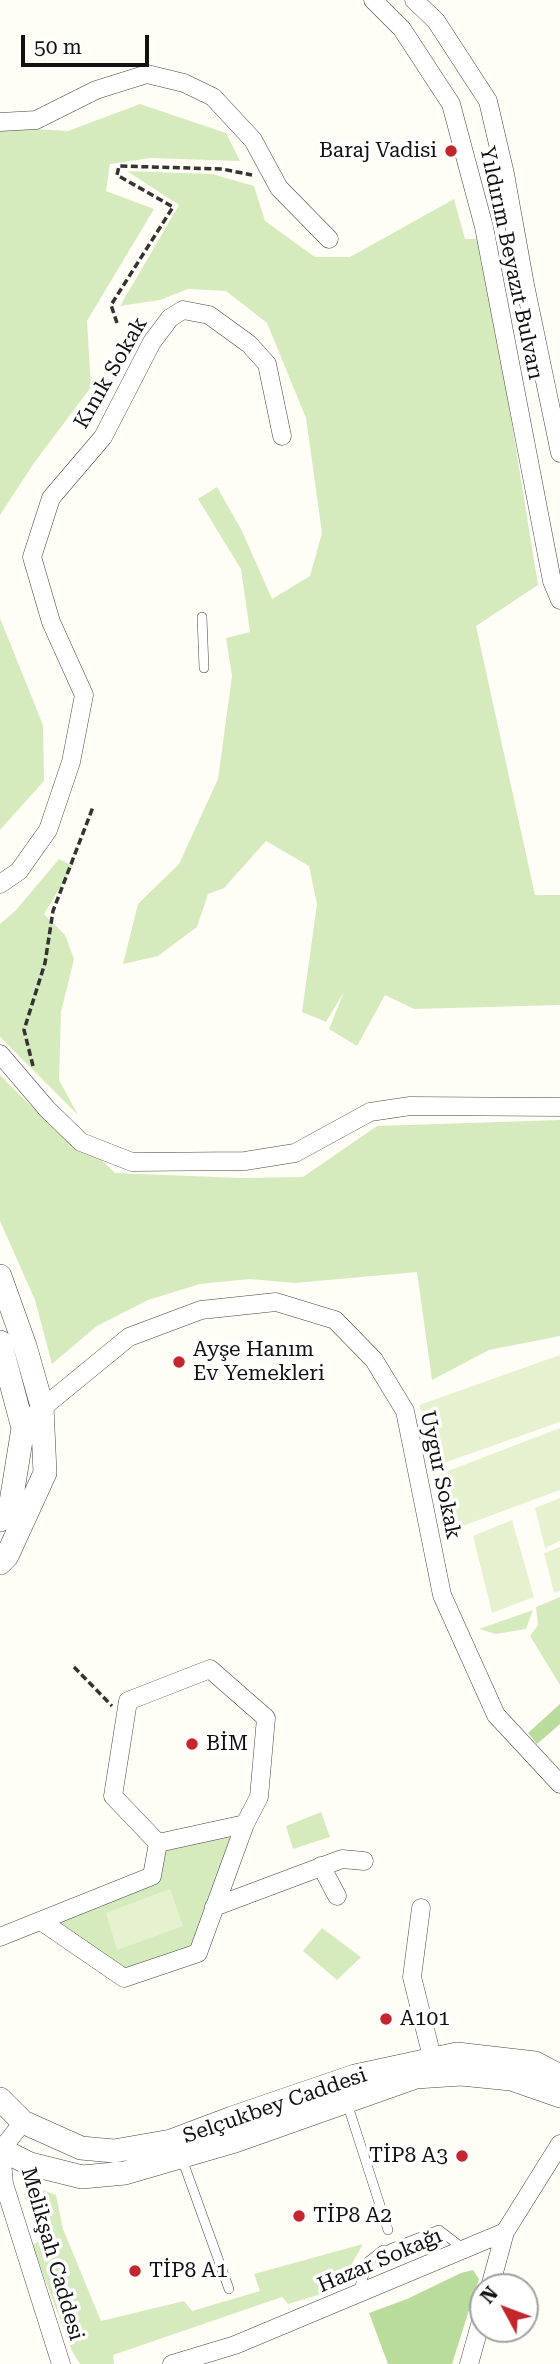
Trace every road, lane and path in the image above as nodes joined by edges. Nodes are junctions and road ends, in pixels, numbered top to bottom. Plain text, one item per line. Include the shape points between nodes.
1 (373, 0) edge
2 (414, 0) edge
3 (0, 122) edge
4 (261, 177) dead end
5 (329, 239) dead end
6 (117, 323) dead end
7 (282, 436) dead end
8 (560, 453) edge
9 (560, 600) edge
10 (202, 617) dead end
11 (204, 668) dead end
12 (93, 807) dead end
13 (0, 884) edge
14 (0, 1054) edge
15 (41, 1102) junction
16 (560, 1107) edge
17 (0, 1276) edge
18 (0, 1342) edge
19 (42, 1406) junction
20 (23, 1428) junction
21 (0, 1520) edge
22 (0, 1563) edge
23 (74, 1667) dead end
24 (125, 1720) junction
25 (560, 1784) edge
26 (245, 1824) junction
27 (158, 1843) junction
28 (364, 1861) dead end
29 (321, 1866) junction
30 (337, 1896) dead end
31 (214, 1907) junction
32 (421, 1908) dead end
33 (41, 1921) junction
34 (0, 1937) edge
35 (435, 2067) junction
36 (560, 2076) edge
37 (560, 2096) edge
38 (0, 2099) edge
39 (347, 2101) junction
40 (23, 2122) junction
41 (560, 2144) edge
42 (0, 2150) edge
43 (181, 2157) junction
44 (388, 2230) dead end
45 (505, 2232) junction
46 (466, 2250) junction
47 (494, 2273) edge
48 (229, 2289) dead end
49 (356, 2295) junction
50 (475, 2343) edge
51 (61, 2364) edge
52 (172, 2364) edge
53 (469, 2364) edge

1 - 9 street, Yıldırım Beyazıt Bulvarı via 402,29 451,104 484,227 552,581
2 - 8 street, Yıldırım Beyazıt Bulvarı via 436,21 488,101
3 - 5 street via 36,120 96,90 147,74 184,83 213,97 253,140 279,188
4 - 6 path via 222,169 119,166 117,175 173,206 111,305
7 - 13 street, Kınık Sokak via 267,364 249,344 209,315 183,310 170,318 152,342 103,437 51,498 32,557 51,622 84,695 71,762 48,830 19,871
10 - 11 lane
12 - 15 path via 53,911 45,963 24,1030
14 - 15 street
15 - 16 street via 81,1142 132,1162 245,1161 295,1153 370,1112 410,1105
17 - 19 street
18 - 20 street
19 - 20 street, Uygur Sokak
19 - 22 street via 45,1473 8,1556
19 - 25 street, Uygur Sokak via 129,1337 201,1310 276,1301 335,1320 374,1360 405,1411 442,1595 496,1715
20 - 21 street via 11,1502
23 - 24 path
24 - 26 street via 128,1701 210,1669 238,1693 266,1718 259,1797
24 - 27 street via 113,1796
26 - 27 street
26 - 31 street
27 - 33 street via 152,1877
28 - 29 street via 342,1858
29 - 30 street
29 - 31 street
31 - 33 street via 198,1953 124,1978
32 - 35 street via 412,1977
33 - 34 street
35 - 36 street, Selçukbey Caddesi via 457,2054 535,2063
35 - 37 street, Selçukbey Caddesi via 511,2080
35 - 39 street, Selçukbey Caddesi
35 - 40 street, Selçukbey Caddesi via 355,2076 171,2141 114,2151 81,2148
38 - 40 street, Selçukbey Caddesi
39 - 43 street, Selçukbey Caddesi
39 - 44 lane
40 - 42 street, Melikşah Caddesi
41 - 45 street
42 - 43 street, Selçukbey Caddesi via 30,2164 82,2176 125,2173
42 - 51 street, Melikşah Caddesi via 4,2184
43 - 48 lane
45 - 46 street, Hazar Sokağı
45 - 47 street
46 - 49 street, Hazar Sokağı
46 - 49 lane via 439,2230 386,2249 369,2261
49 - 52 street, Hazar Sokağı via 236,2345
50 - 53 street

